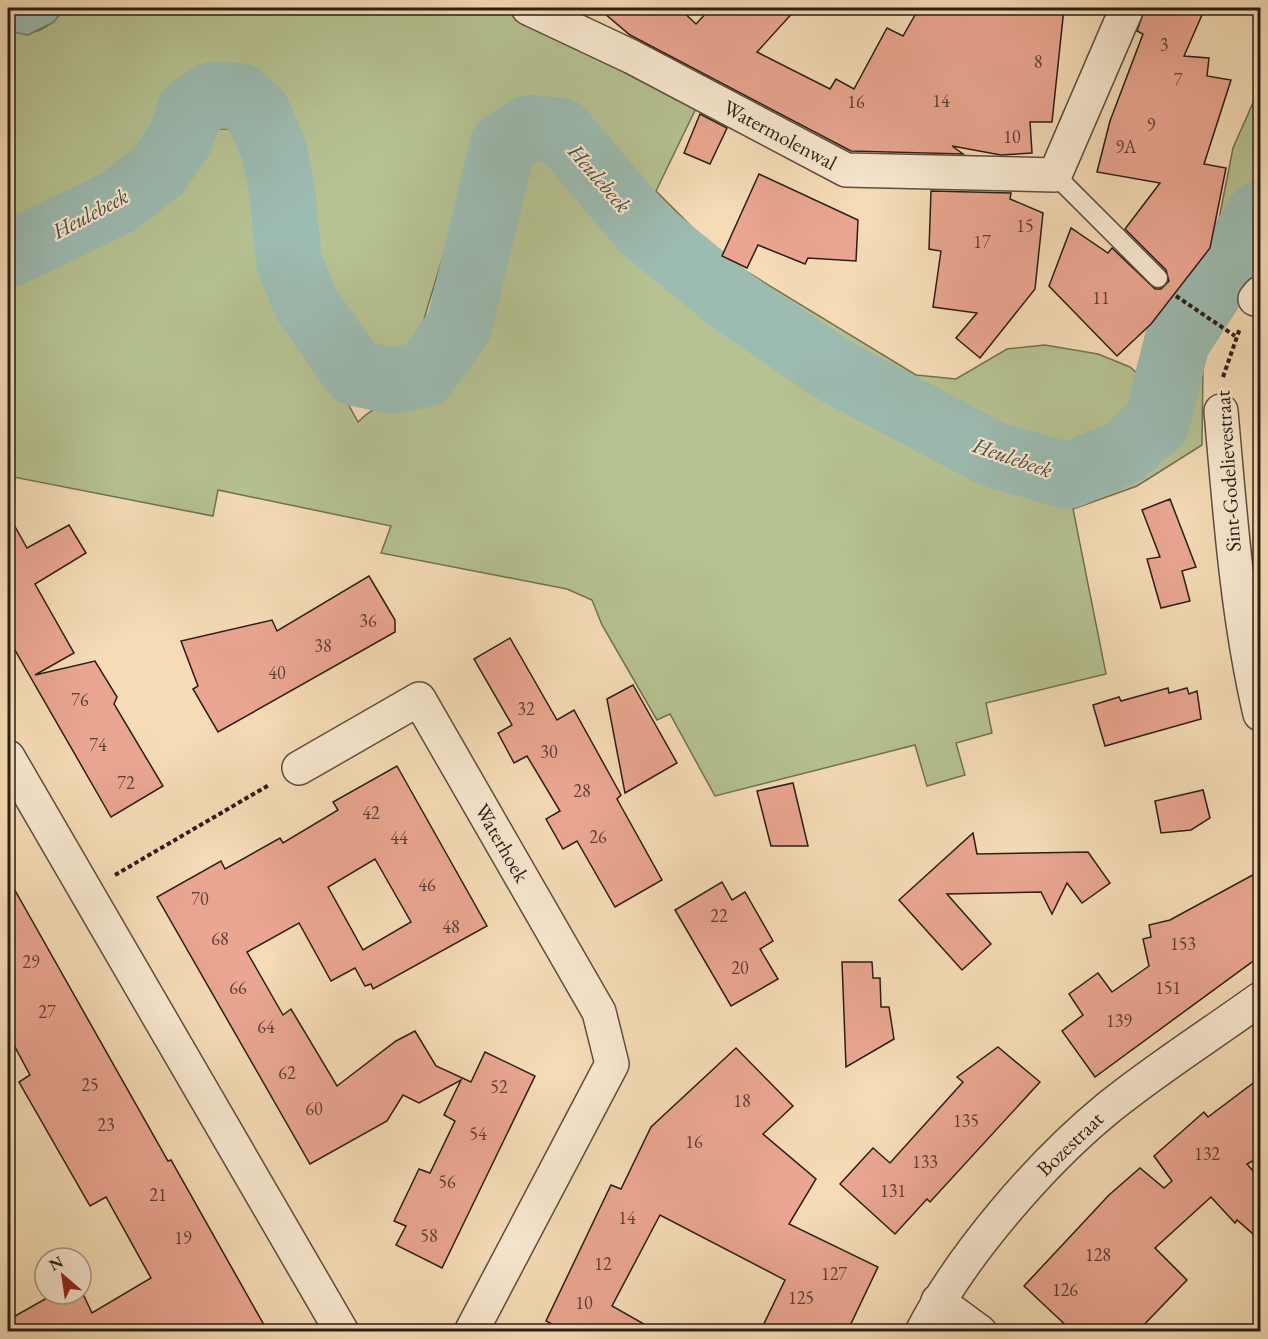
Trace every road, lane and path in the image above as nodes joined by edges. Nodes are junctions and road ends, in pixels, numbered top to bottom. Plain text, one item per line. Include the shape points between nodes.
1 (528, 8) edge
2 (1127, 8) edge
3 (1055, 175) junction
4 (1158, 278) dead end
5 (1173, 293) dead end
6 (1221, 411) joint
7 (1260, 714) edge
8 (8, 757) edge
9 (299, 768) joint
10 (86, 891) junction
11 (1260, 999) edge
12 (938, 1301) junction
13 (342, 1332) edge
14 (471, 1332) edge
15 (922, 1332) edge
16 (980, 1332) edge

1 - 3 street, Watermolenwal via 632,57 846,170
2 - 3 street
3 - 4 lane
5 - 6 path, Sint-Godelievestraat via 1235,336 1222,378
6 - 7 street, Sint-Godelievestraat via 1234,561
8 - 10 street
9 - 10 path
9 - 14 street, Waterhoek via 419,699 599,1012 612,1064
10 - 13 street
11 - 12 street, Bozestraat via 1108,1108 1020,1192
12 - 15 street, Bozestraat
12 - 16 street

